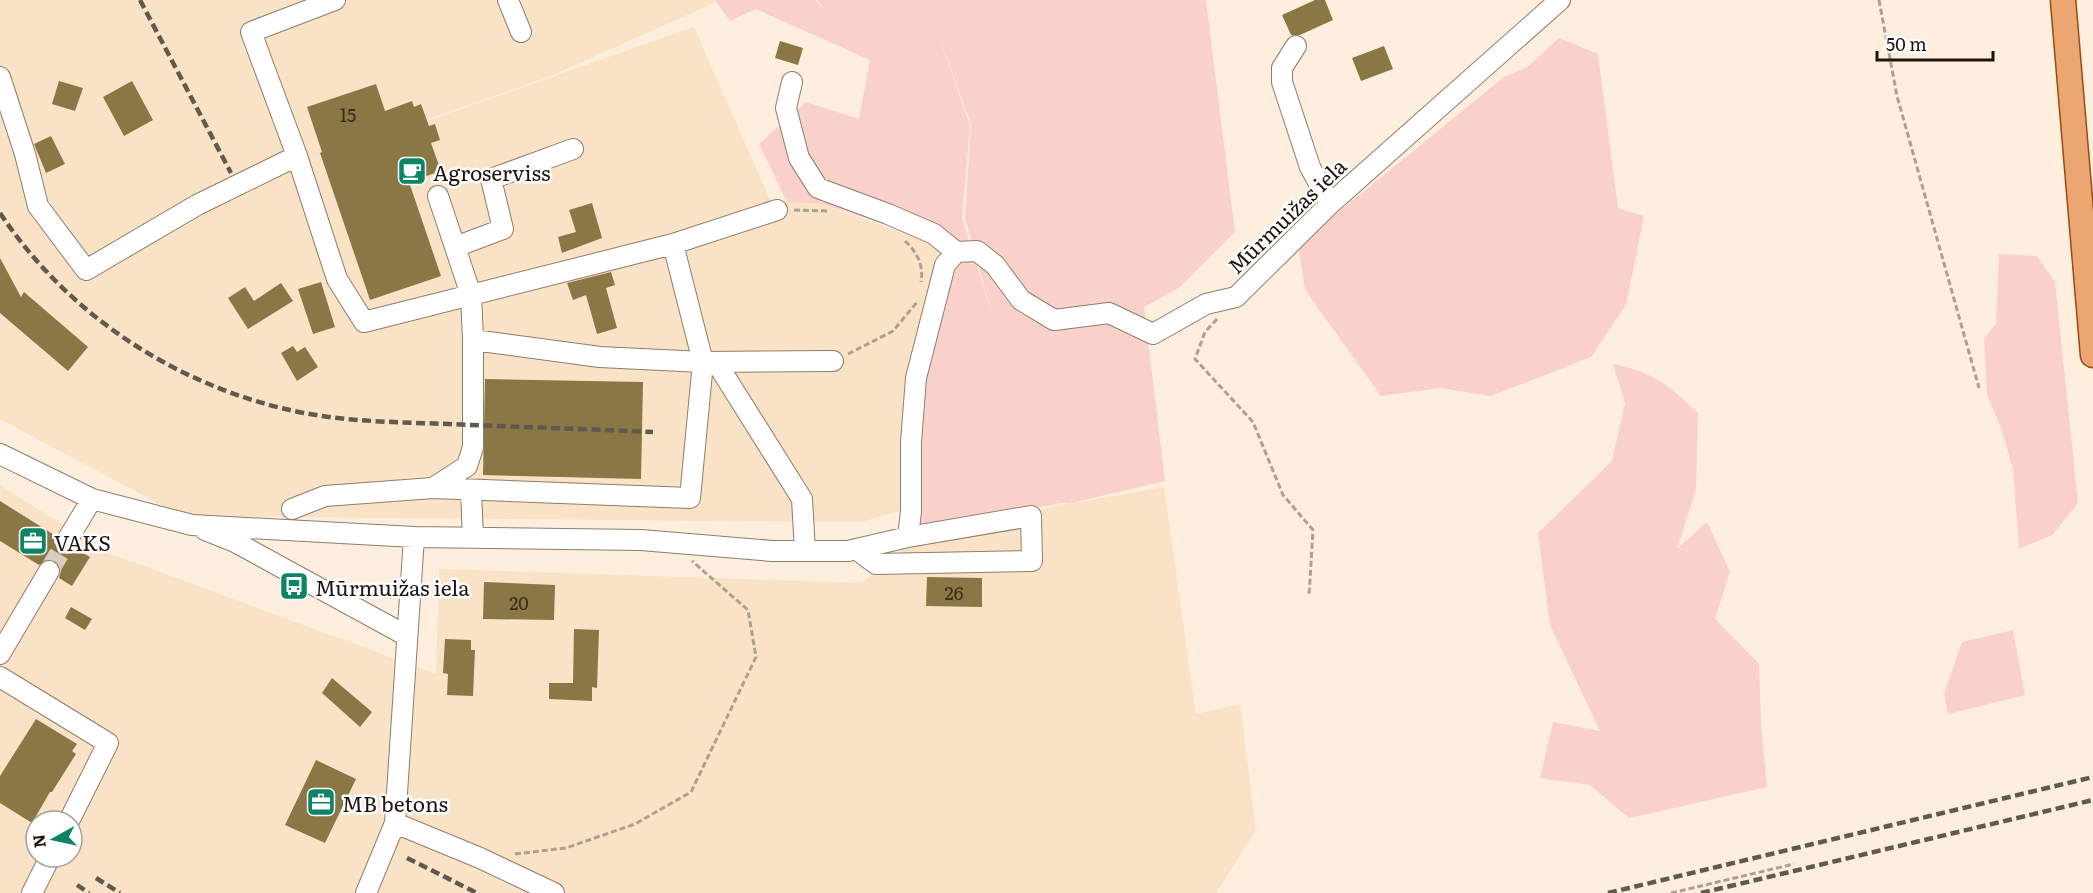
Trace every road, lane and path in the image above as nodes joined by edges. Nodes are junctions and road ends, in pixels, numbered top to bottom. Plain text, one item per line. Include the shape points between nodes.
1 (335, 0) edge
2 (508, 0) edge
3 (1560, 0) edge
4 (1879, 0) edge
5 (2064, 0) edge
6 (521, 32) dead end
7 (1296, 46) dead end
8 (0, 77) edge
9 (792, 82) dead end
10 (573, 149) dead end
11 (297, 156) junction
12 (438, 196) dead end
13 (1330, 204) junction
14 (777, 210) joint
15 (829, 211) dead end
16 (899, 236) dead end
17 (673, 244) junction
18 (455, 247) junction
19 (956, 252) junction
20 (921, 284) dead end
21 (920, 292) dead end
22 (471, 295) junction
23 (1236, 297) junction
24 (473, 340) junction
25 (2093, 355) edge
26 (833, 361) joint
27 (709, 362) junction
28 (1979, 388) dead end
29 (0, 454) edge
30 (433, 489) junction
31 (471, 490) junction
32 (92, 499) junction
33 (292, 509) dead end
34 (192, 525) junction
35 (414, 537) junction
36 (908, 537) junction
37 (472, 538) junction
38 (671, 542) junction
39 (66, 543) tunnel mouth
40 (856, 549) junction
41 (805, 551) junction
42 (49, 571) tunnel mouth
43 (1309, 596) dead end
44 (407, 636) junction
45 (0, 654) edge
46 (0, 677) edge
47 (75, 809) edge
48 (395, 823) junction
49 (512, 854) dead end
50 (1794, 864) dead end
51 (44, 869) edge
52 (32, 893) edge
53 (366, 893) edge
54 (554, 893) edge
55 (1671, 893) edge

1 - 11 street via 250,32
2 - 6 street
3 - 13 street, Mūrmuižas iela
4 - 28 path via 1897,96
5 - 25 main road
7 - 13 street via 1282,68 1282,82 1310,167
8 - 11 street via 38,206 86,270 196,205
9 - 19 street via 786,108 799,158 818,188 934,234
10 - 18 street via 491,180 503,230
11 - 22 street via 337,279 364,322
12 - 18 street
13 - 23 street, Mūrmuižas iela
14 - 15 path
14 - 17 street
16 - 20 path via 916,251
17 - 22 street
17 - 27 street
18 - 22 street
19 - 23 street, Mūrmuižas iela via 977,252 994,265 1021,300 1054,320 1109,314 1153,334 1206,304
19 - 36 street via 945,265 916,378
21 - 26 path via 893,331
22 - 24 street
23 - 43 path via 1205,332 1195,359 1253,422 1283,495 1313,530
24 - 27 street via 600,357
24 - 30 street via 473,447 467,466
26 - 27 street
27 - 31 street via 690,498
27 - 41 street via 802,500
29 - 32 street
30 - 31 street
30 - 33 street via 325,496
31 - 37 street
32 - 34 street
32 - 39 street
34 - 35 street
34 - 44 street via 235,542
35 - 37 street
35 - 44 street
36 - 40 street
36 - 40 street via 1031,516 1032,561 876,564
37 - 38 street
38 - 41 street
38 - 49 path via 748,610 756,657 691,792 635,824 576,845
40 - 41 street
42 - 45 street
44 - 48 street
46 - 47 street via 108,743
48 - 53 street
48 - 54 street
50 - 55 path
51 - 52 street

